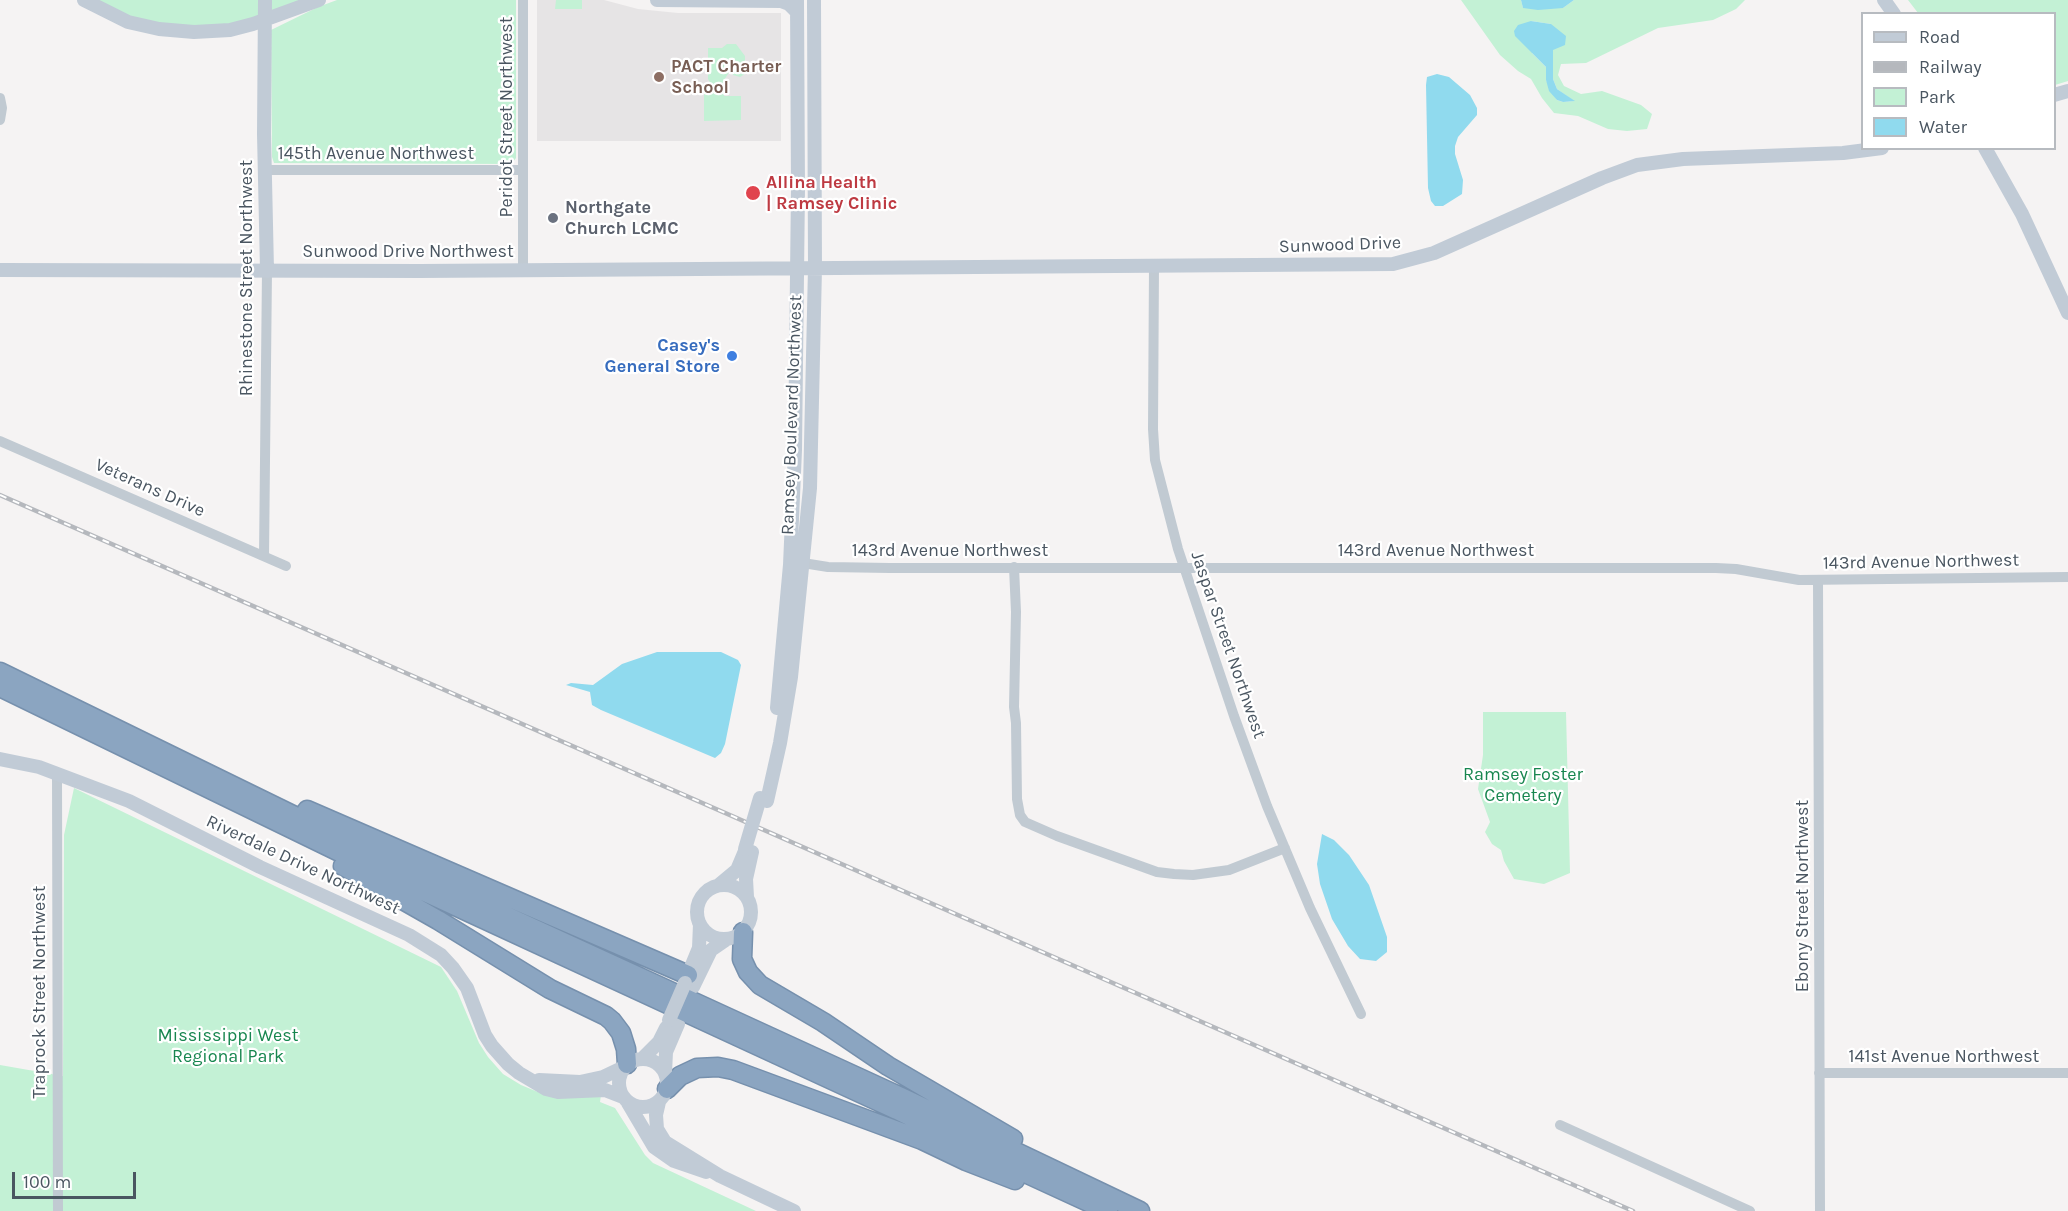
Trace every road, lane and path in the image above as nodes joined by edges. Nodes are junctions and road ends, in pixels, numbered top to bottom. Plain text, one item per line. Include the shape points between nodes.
1 (84, 0) edge
2 (265, 0) edge
3 (319, 0) edge
4 (523, 0) edge
5 (657, 0) edge
6 (807, 0) edge
7 (814, 0) edge
8 (797, 6) edge
9 (266, 19) junction
10 (0, 98) edge
11 (0, 120) edge
12 (814, 122) junction
13 (1866, 150) edge
14 (1986, 150) edge
15 (265, 170) junction
16 (523, 170) junction
17 (1154, 266) junction
18 (798, 268) junction
19 (815, 268) junction
20 (0, 270) edge
21 (267, 270) junction
22 (523, 271) junction
23 (2068, 313) edge
24 (0, 441) edge
25 (264, 556) junction
26 (803, 563) junction
27 (286, 566) dead end
28 (1014, 567) junction
29 (1184, 568) junction
30 (2068, 577) edge
31 (1818, 580) junction
32 (0, 672) edge
33 (0, 687) edge
34 (0, 759) edge
35 (186, 764) junction
36 (57, 773) junction
37 (764, 799) junction
38 (244, 806) junction
39 (1285, 848) junction
40 (749, 851) junction
41 (719, 885) junction
42 (747, 897) junction
43 (700, 924) junction
44 (735, 935) junction
45 (689, 982) junction
46 (1361, 1014) dead end
47 (674, 1022) junction
48 (631, 1064) junction
49 (1819, 1073) junction
50 (2068, 1073) edge
51 (531, 1080) junction
52 (663, 1088) junction
53 (625, 1100) junction
54 (1560, 1125) dead end
55 (720, 1176) junction
56 (1105, 1206) edge
57 (58, 1211) edge
58 (794, 1211) edge
59 (1140, 1211) edge
60 (1750, 1211) edge
61 (1820, 1211) edge

1 - 9 street via 128,22 175,31 230,30
2 - 9 street, Rhinestone Street Northwest
3 - 9 street
4 - 16 street, Peridot Street Northwest
5 - 8 street via 781,1
6 - 12 street via 807,109
7 - 12 street, Ramsey Boulevard Northwest
8 - 18 street, Ramsey Boulevard Northwest
9 - 15 street, Rhinestone Street Northwest
10 - 11 street
12 - 19 street, Ramsey Boulevard Northwest
13 - 17 street, Sunwood Drive via 1637,165 1402,263
14 - 23 street via 2022,214
15 - 16 street, 145th Avenue Northwest
15 - 21 street, Rhinestone Street Northwest
16 - 22 street, Peridot Street Northwest
17 - 19 street, Sunwood Drive
17 - 29 street, Jaspar Street Northwest via 1155,460
18 - 19 street, Sunwood Drive Northwest
18 - 22 street, Sunwood Drive Northwest
18 - 37 street, Ramsey Boulevard Northwest via 790,565 777,714
19 - 26 street, Ramsey Boulevard Northwest via 810,488
20 - 21 street, Sunwood Drive Northwest
21 - 22 street, Sunwood Drive Northwest
21 - 25 street, Rhinestone Street Northwest
24 - 25 street, Veterans Drive
25 - 27 street, Veterans Drive
26 - 28 street, 143rd Avenue Northwest via 849,567
26 - 37 street, Ramsey Boulevard Northwest via 791,677 780,742
28 - 29 street, 143rd Avenue Northwest
28 - 39 street via 1017,799 1020,814 1031,826 1157,872 1174,874 1229,870
29 - 31 street, 143rd Avenue Northwest via 1716,568
29 - 39 street, Jaspar Street Northwest via 1234,716
30 - 31 street, 143rd Avenue Northwest
31 - 49 street, Ebony Street Northwest
32 - 35 highway
33 - 38 highway
34 - 36 street, Riverdale Drive Northwest
35 - 45 highway via 270,794
35 - 56 highway via 393,864 903,1098
36 - 51 street, Riverdale Drive Northwest via 129,801 425,944 441,955 462,979 492,1046 508,1064
36 - 57 street, Traprock Street Northwest
37 - 40 street, Ramsey Boulevard Northwest, bridge
38 - 48 highway via 292,839 407,901 550,989 606,1016 621,1033
38 - 56 highway via 1021,1171
39 - 46 street, Jaspar Street Northwest
40 - 41 street, Ramsey Boulevard Northwest via 737,870
40 - 42 street, Ramsey Boulevard Northwest
41 - 42 street via 733,886
41 - 43 street via 700,898
42 - 44 street via 751,915 748,924
43 - 44 street via 711,936
43 - 45 street via 699,948
44 - 45 street via 711,951
44 - 56 highway via 748,972 760,985 888,1066 1061,1167
45 - 47 street, bridge
47 - 48 street via 659,1042
47 - 52 street
48 - 51 street via 580,1082
48 - 52 street via 654,1062
48 - 53 street via 618,1082
49 - 50 street, 141st Avenue Northwest
49 - 61 street, Ebony Street Northwest
51 - 53 street, Riverdale Drive Northwest via 558,1092 605,1090
52 - 53 street via 644,1108
52 - 55 street via 656,1121 659,1136
52 - 56 highway via 697,1068 733,1070 922,1140 966,1161
53 - 55 street via 654,1147 686,1166
54 - 60 street
55 - 58 street
56 - 59 highway

